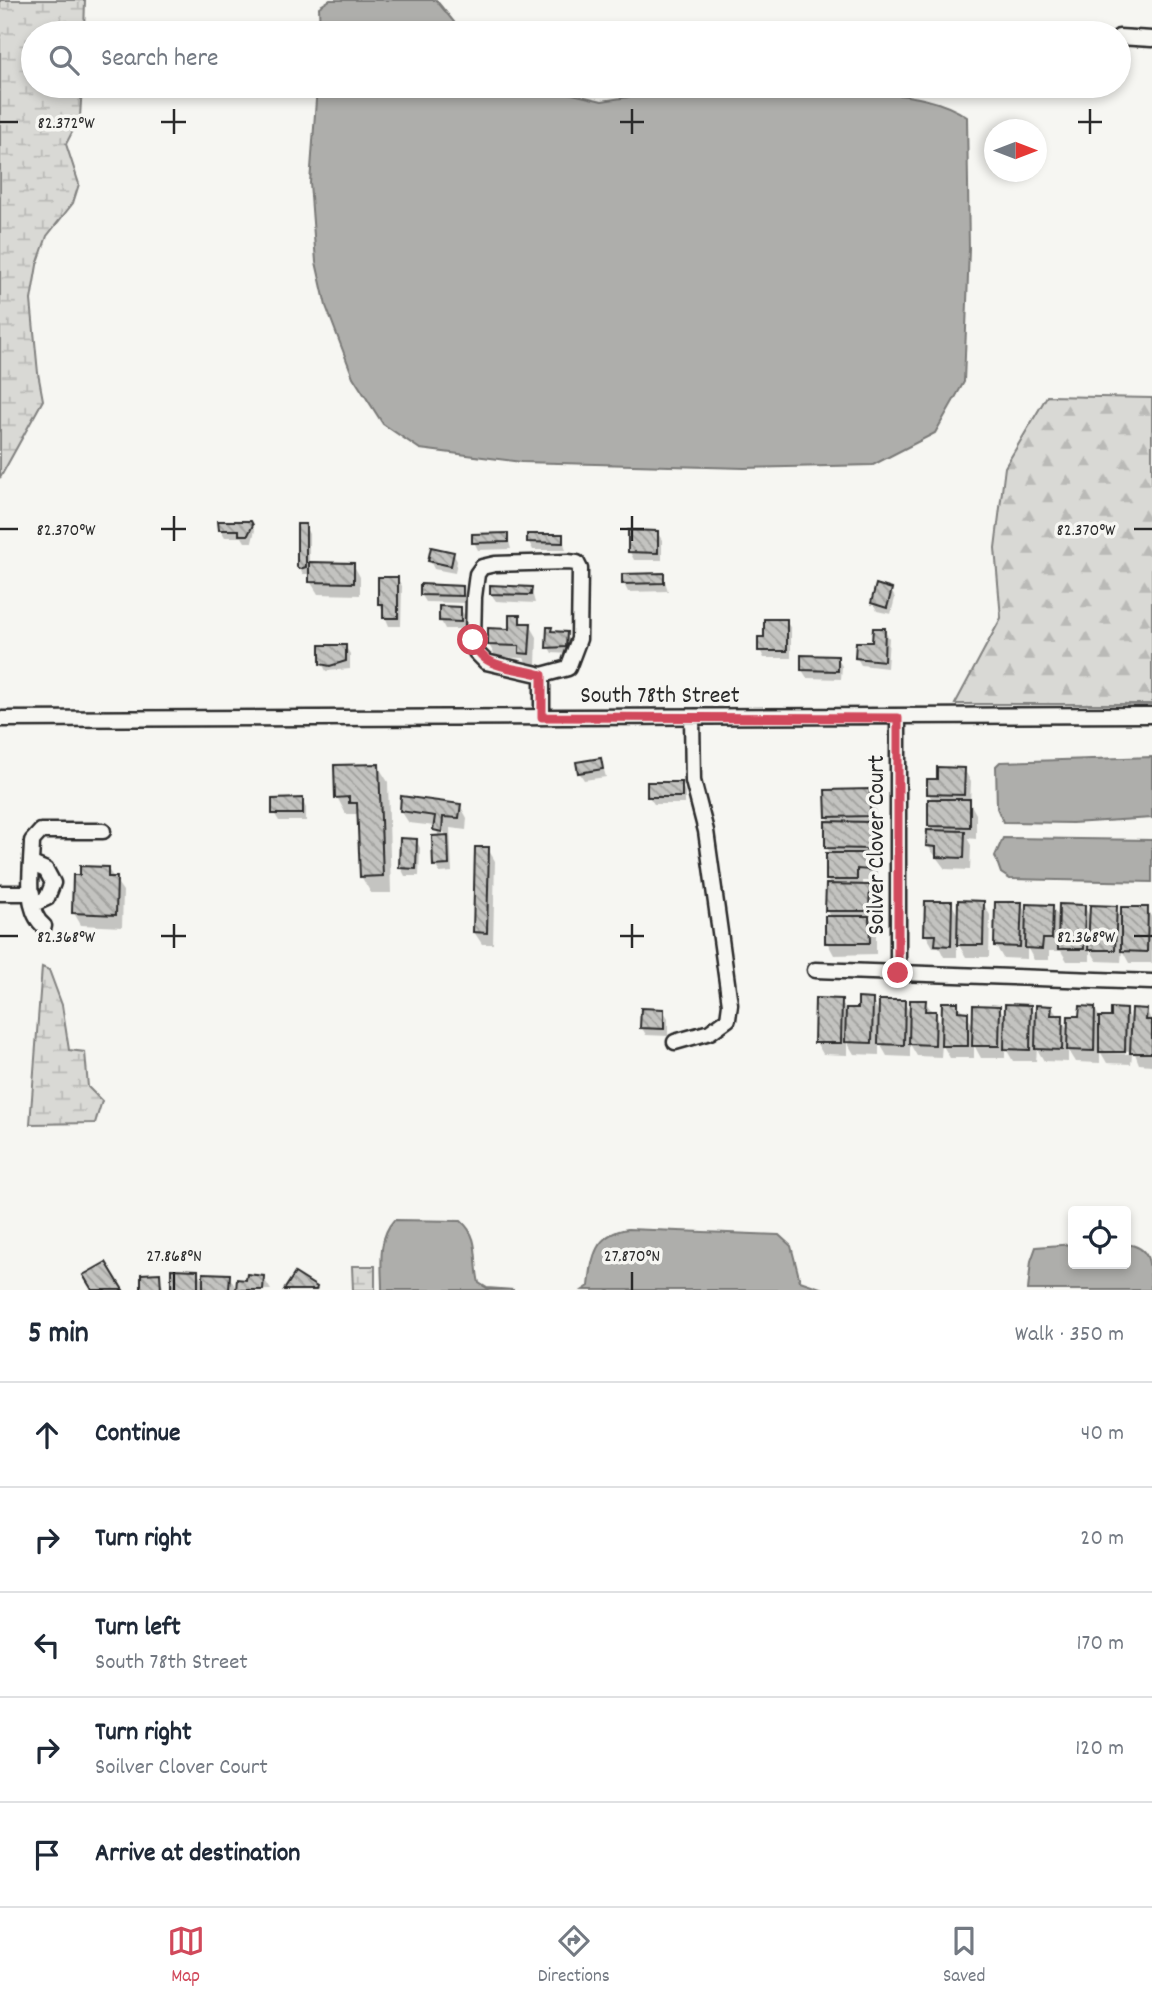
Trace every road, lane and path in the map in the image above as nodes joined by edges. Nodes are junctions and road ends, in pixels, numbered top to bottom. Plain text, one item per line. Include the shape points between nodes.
1 (1131, 38) edge
2 (1152, 39) edge
3 (542, 675) junction
4 (1152, 715) edge
5 (542, 717) junction
6 (692, 717) junction
7 (898, 718) junction
8 (0, 719) edge
9 (103, 831) dead end
10 (32, 864) junction
11 (0, 893) edge
12 (32, 899) junction
13 (44, 926) dead end
14 (815, 970) dead end
15 (898, 973) junction
16 (1152, 982) edge
17 (675, 1042) dead end

1 - 2 street
3 - 3 street via 568,668 574,655 579,639 577,563 482,567 474,597 476,652 486,662
3 - 5 street
4 - 7 street, South 78th Street
5 - 6 street, South 78th Street
5 - 8 street, South 78th Street
6 - 7 street, South 78th Street
6 - 17 street via 693,781 706,831 730,1004 728,1019 710,1032
7 - 15 street, Soilver Clover Court
9 - 10 street via 41,831 32,841
10 - 12 street
10 - 12 street via 46,870 53,883 47,898
11 - 12 street
12 - 13 street via 38,922
14 - 15 street
15 - 16 street

